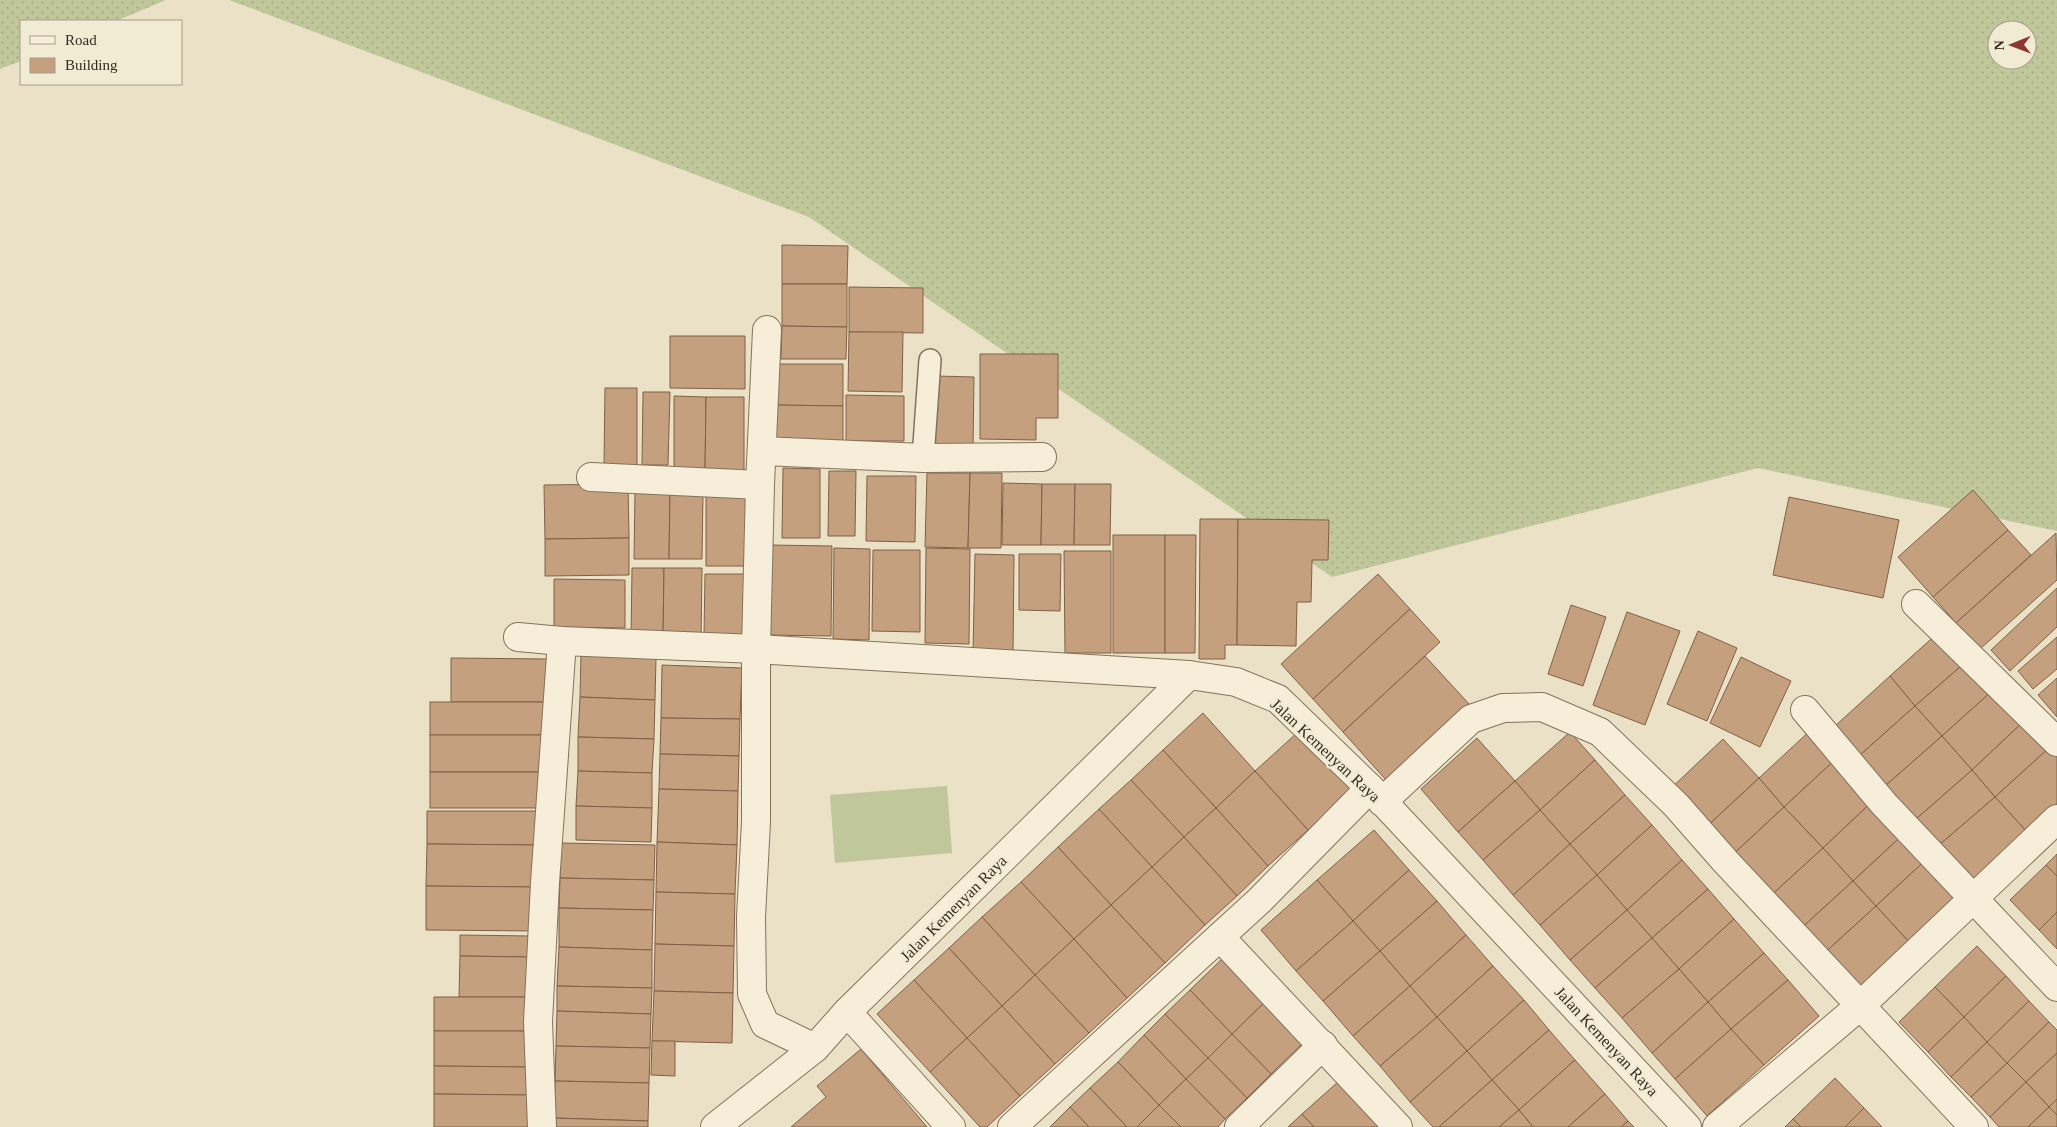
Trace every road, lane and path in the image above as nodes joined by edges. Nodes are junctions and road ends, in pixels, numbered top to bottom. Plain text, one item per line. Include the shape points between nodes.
1 (767, 330) dead end
2 (930, 360) dead end
3 (762, 451) junction
4 (923, 458) junction
5 (1042, 458) dead end
6 (591, 478) dead end
7 (760, 485) junction
8 (1916, 604) dead end
9 (518, 637) dead end
10 (562, 641) junction
11 (756, 649) junction
12 (1189, 675) junction
13 (1805, 710) dead end
14 (2057, 742) edge
15 (1376, 795) junction
16 (2057, 819) edge
17 (1973, 900) junction
18 (1220, 937) junction
19 (2057, 987) edge
20 (1861, 1005) junction
21 (848, 1012) junction
22 (1323, 1045) junction
23 (815, 1048) junction
24 (542, 1127) edge
25 (715, 1127) edge
26 (950, 1127) edge
27 (1012, 1127) edge
28 (1239, 1127) edge
29 (1398, 1127) edge
30 (1688, 1127) edge
31 (1717, 1127) edge
32 (1974, 1127) edge

1 - 3 street
2 - 4 lane
3 - 4 street
3 - 7 street
4 - 5 street
6 - 7 street
7 - 11 street
8 - 14 street
9 - 10 street
10 - 11 street
10 - 24 street via 538,1022
11 - 12 street
11 - 23 street via 752,994 766,1024
12 - 15 street, Jalan Kemenyan Raya via 1236,682 1278,699
12 - 21 street, Jalan Kemenyan Raya
13 - 17 street via 1884,804
15 - 18 street
15 - 20 street via 1471,719 1503,708 1542,707 1600,732 1676,805
15 - 30 street, Jalan Kemenyan Raya
16 - 17 street
17 - 19 street
17 - 20 street
18 - 22 street
18 - 27 street
20 - 31 street
20 - 32 street
21 - 23 street, Jalan Kemenyan Raya
21 - 26 street
22 - 28 street
22 - 29 street
23 - 25 street, Jalan Kemenyan Raya

